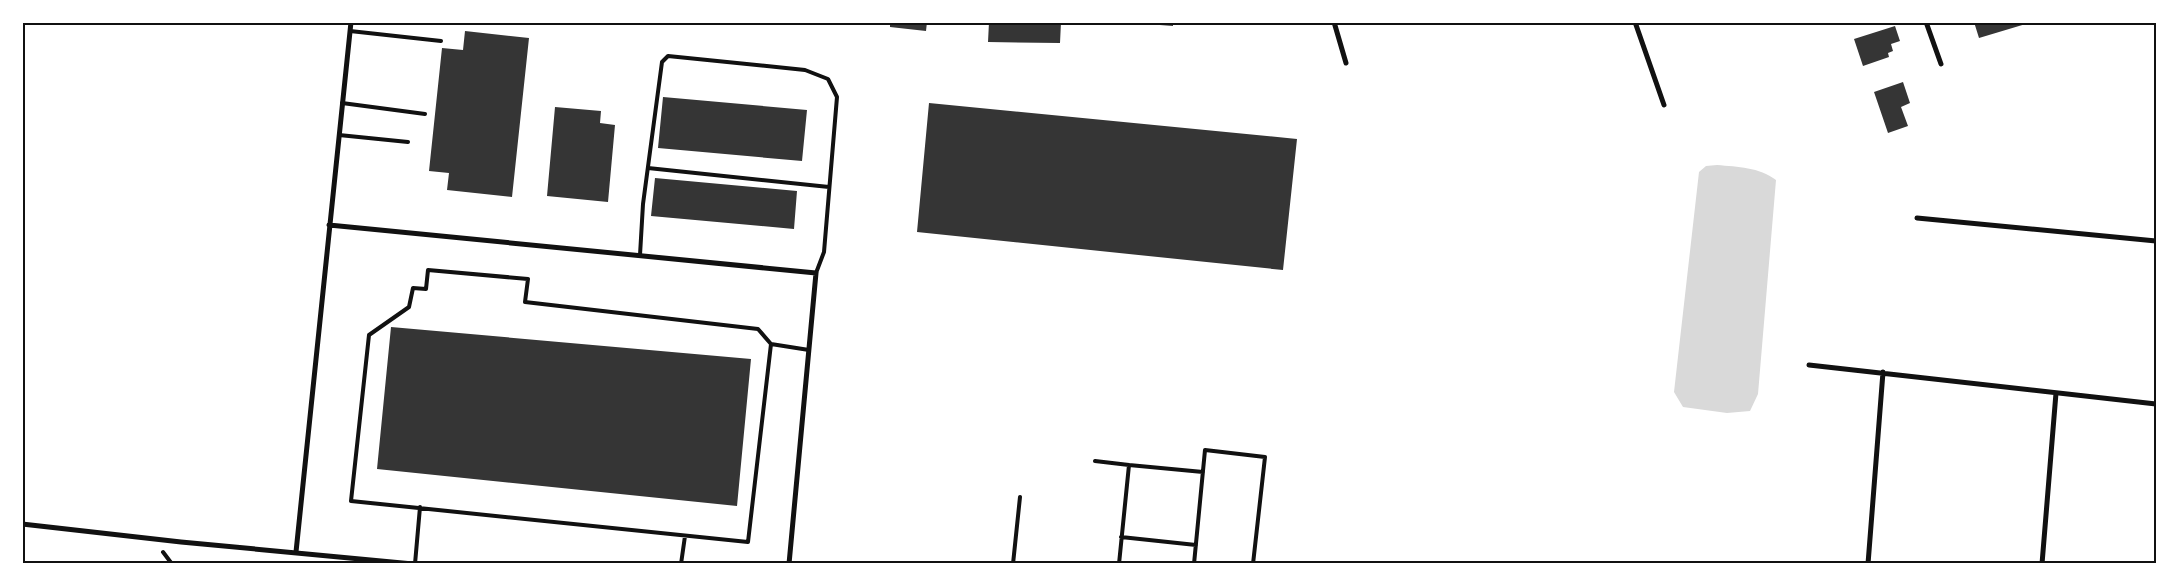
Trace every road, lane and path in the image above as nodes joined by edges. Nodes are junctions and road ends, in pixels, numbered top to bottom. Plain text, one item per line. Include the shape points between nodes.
1 (351, 22) edge
2 (1334, 22) edge
3 (1635, 22) edge
4 (1926, 22) edge
5 (350, 31) junction
6 (441, 41) dead end
7 (1346, 63) dead end
8 (1941, 64) dead end
9 (342, 103) junction
10 (1664, 105) dead end
11 (425, 114) dead end
12 (339, 135) junction
13 (408, 142) dead end
14 (648, 168) junction
15 (829, 187) junction
16 (1917, 218) dead end
17 (329, 225) junction
18 (2156, 241) edge
19 (640, 255) junction
20 (816, 273) junction
21 (771, 344) junction
22 (809, 350) junction
23 (1809, 365) dead end
24 (1883, 372) junction
25 (2056, 393) junction
26 (2156, 404) edge
27 (1095, 461) dead end
28 (1129, 465) junction
29 (1202, 472) junction
30 (1020, 497) dead end
31 (420, 507) junction
32 (22, 524) edge
33 (685, 536) junction
34 (1121, 537) junction
35 (1196, 545) junction
36 (163, 552) dead end
37 (296, 552) junction
38 (172, 564) edge
39 (414, 564) edge
40 (682, 564) edge
41 (789, 564) edge
42 (1013, 564) edge
43 (1119, 564) edge
44 (1194, 564) edge
45 (1253, 564) edge
46 (1868, 564) edge
47 (2042, 564) edge

1 - 5 street
2 - 7 street
3 - 10 street
4 - 8 street
5 - 6 lane
5 - 9 street
9 - 11 lane
9 - 12 street
12 - 13 lane
12 - 17 street
14 - 15 lane
14 - 15 lane via 662,62 668,56 805,70 828,79 837,97
14 - 19 lane
15 - 20 lane via 824,252
16 - 18 street
17 - 19 street
17 - 37 street
19 - 20 street
20 - 22 street
21 - 22 lane
21 - 31 lane via 758,329 525,302 528,280 428,270 426,289 412,288 409,307 368,335 351,501
21 - 33 lane via 748,542
22 - 41 street
23 - 24 street
24 - 25 street
24 - 46 street
25 - 26 street
25 - 47 street
27 - 28 lane
28 - 29 lane
28 - 34 lane
29 - 35 lane
29 - 45 lane via 1205,450 1265,457
30 - 42 lane
31 - 33 lane
31 - 39 lane
32 - 37 street
33 - 40 lane
34 - 35 lane
34 - 43 lane
35 - 44 lane
36 - 38 lane
37 - 39 street

